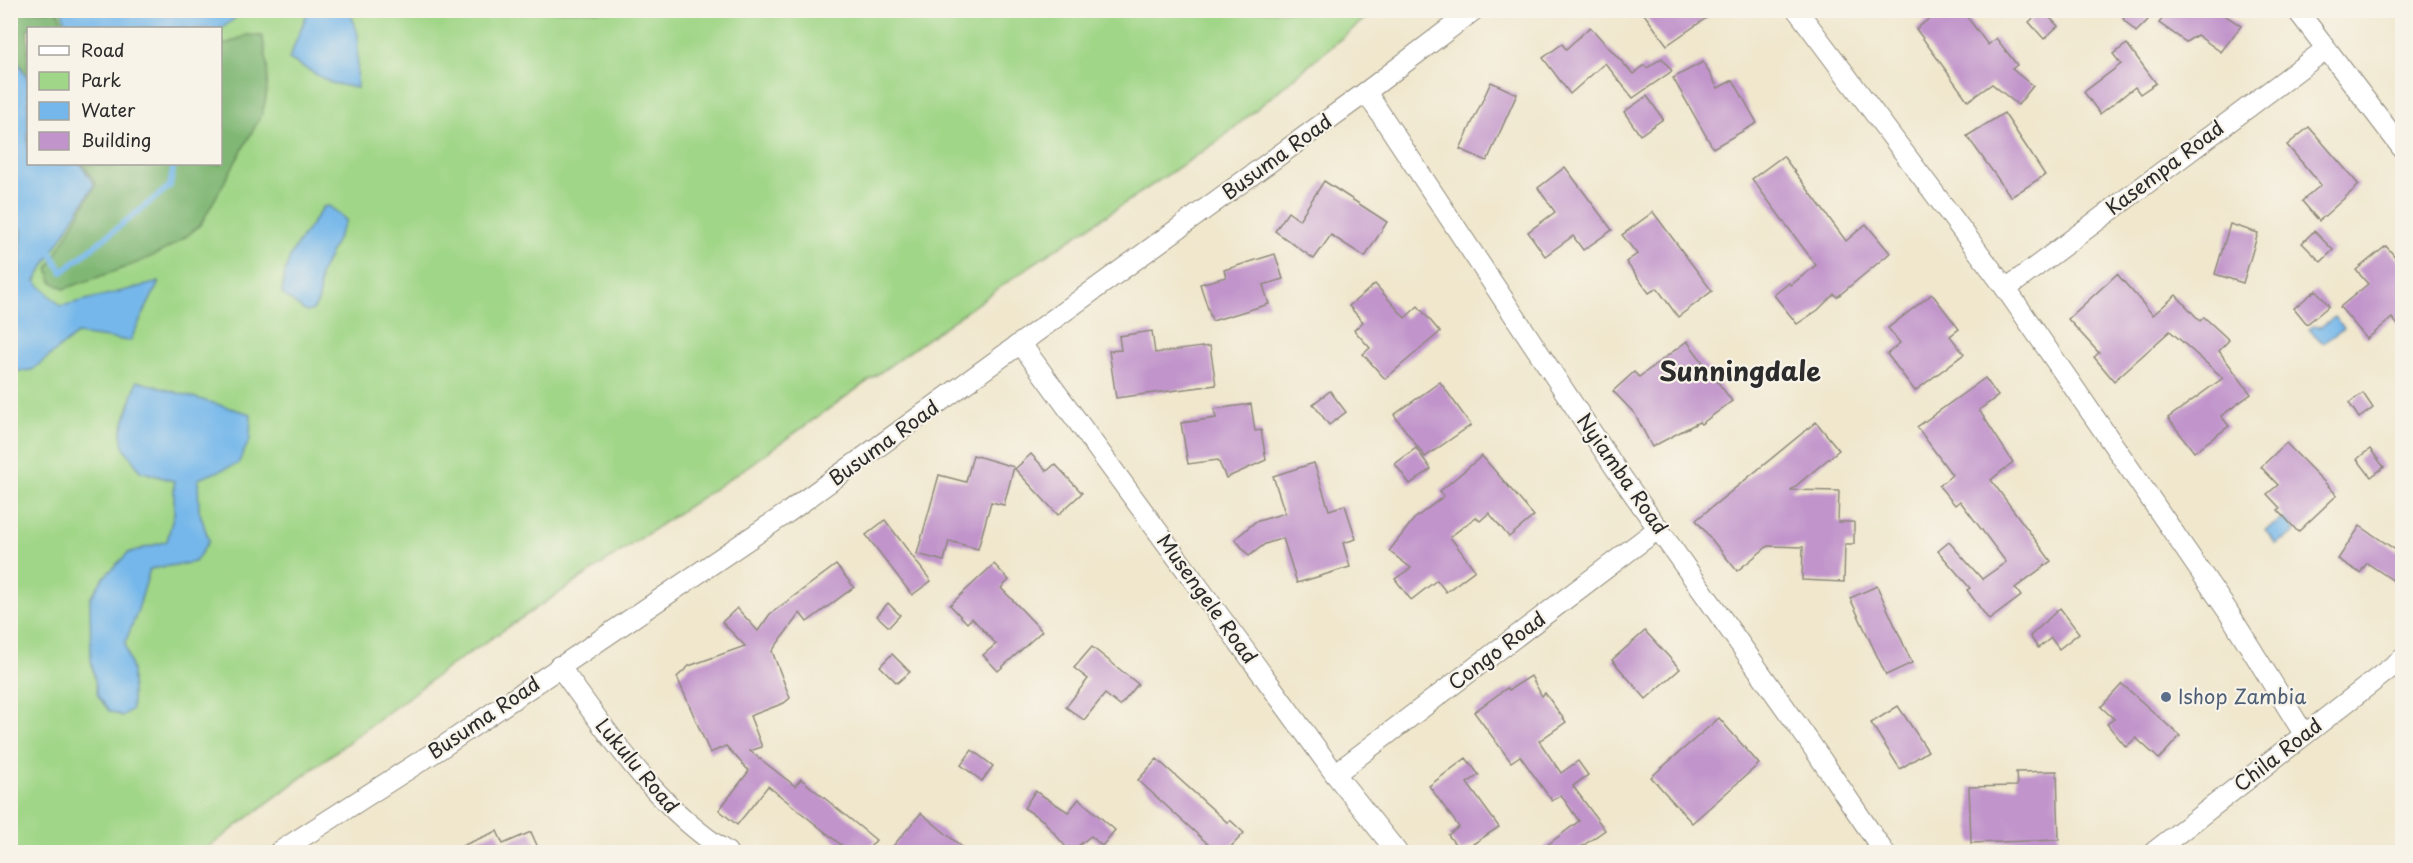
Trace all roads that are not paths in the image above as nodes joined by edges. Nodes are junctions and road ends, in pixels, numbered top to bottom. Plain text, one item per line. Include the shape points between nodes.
1 (1474, 10) edge
2 (1797, 10) edge
3 (2297, 10) edge
4 (2326, 49) junction
5 (1366, 92) junction
6 (2403, 147) edge
7 (2006, 289) junction
8 (1022, 344) junction
9 (1659, 528) junction
10 (2403, 659) edge
11 (559, 666) junction
12 (2304, 734) junction
13 (1335, 774) junction
14 (279, 852) edge
15 (727, 852) edge
16 (1397, 852) edge
17 (1884, 852) edge
18 (2154, 852) edge

1 - 5 street, Busuma Road
2 - 7 street
3 - 4 street
4 - 6 street
4 - 7 street, Kasempa Road
5 - 8 street, Busuma Road
5 - 9 street, Nyiamba Road
7 - 12 street via 2226,610
8 - 11 street, Busuma Road via 787,513
8 - 13 street, Musengele Road
9 - 13 street, Congo Road
9 - 17 street, Nyiamba Road
10 - 12 street, Chila Road
11 - 14 street, Busuma Road via 441,748
11 - 15 street, Lukulu Road via 649,786 699,834
12 - 18 street, Chila Road
13 - 16 street, Musengele Road

